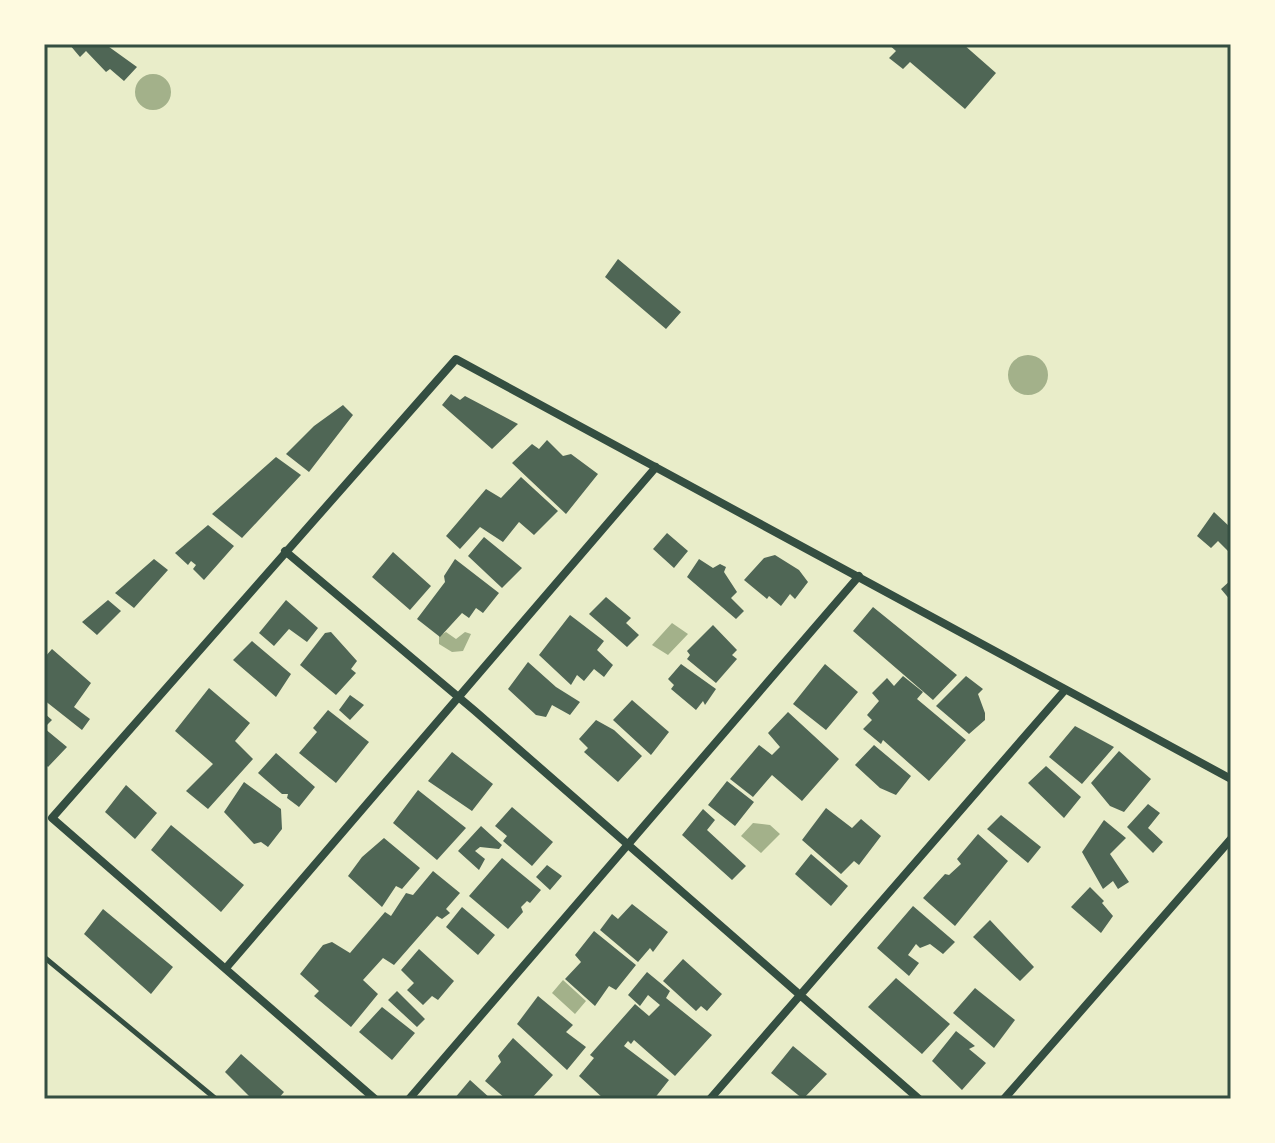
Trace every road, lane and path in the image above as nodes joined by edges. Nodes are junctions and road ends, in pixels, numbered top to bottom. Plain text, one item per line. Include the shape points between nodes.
1 (656, 467) junction
2 (285, 551) junction
3 (859, 576) junction
4 (1065, 690) junction
5 (456, 695) junction
6 (1231, 779) edge
7 (1231, 839) edge
8 (628, 844) junction
9 (44, 957) edge
10 (226, 968) junction
11 (801, 994) junction
12 (216, 1099) edge
13 (375, 1099) edge
14 (409, 1099) edge
15 (710, 1099) edge
16 (919, 1099) edge
17 (1004, 1099) edge

1 - 2 street via 456,359
1 - 3 street
1 - 5 street
2 - 5 street
2 - 10 street via 52,818
3 - 4 street
3 - 8 street
4 - 6 street
4 - 11 street
5 - 8 street
5 - 10 street
7 - 17 street
8 - 11 street
8 - 14 street
9 - 12 path
10 - 13 street
11 - 15 street
11 - 16 street

